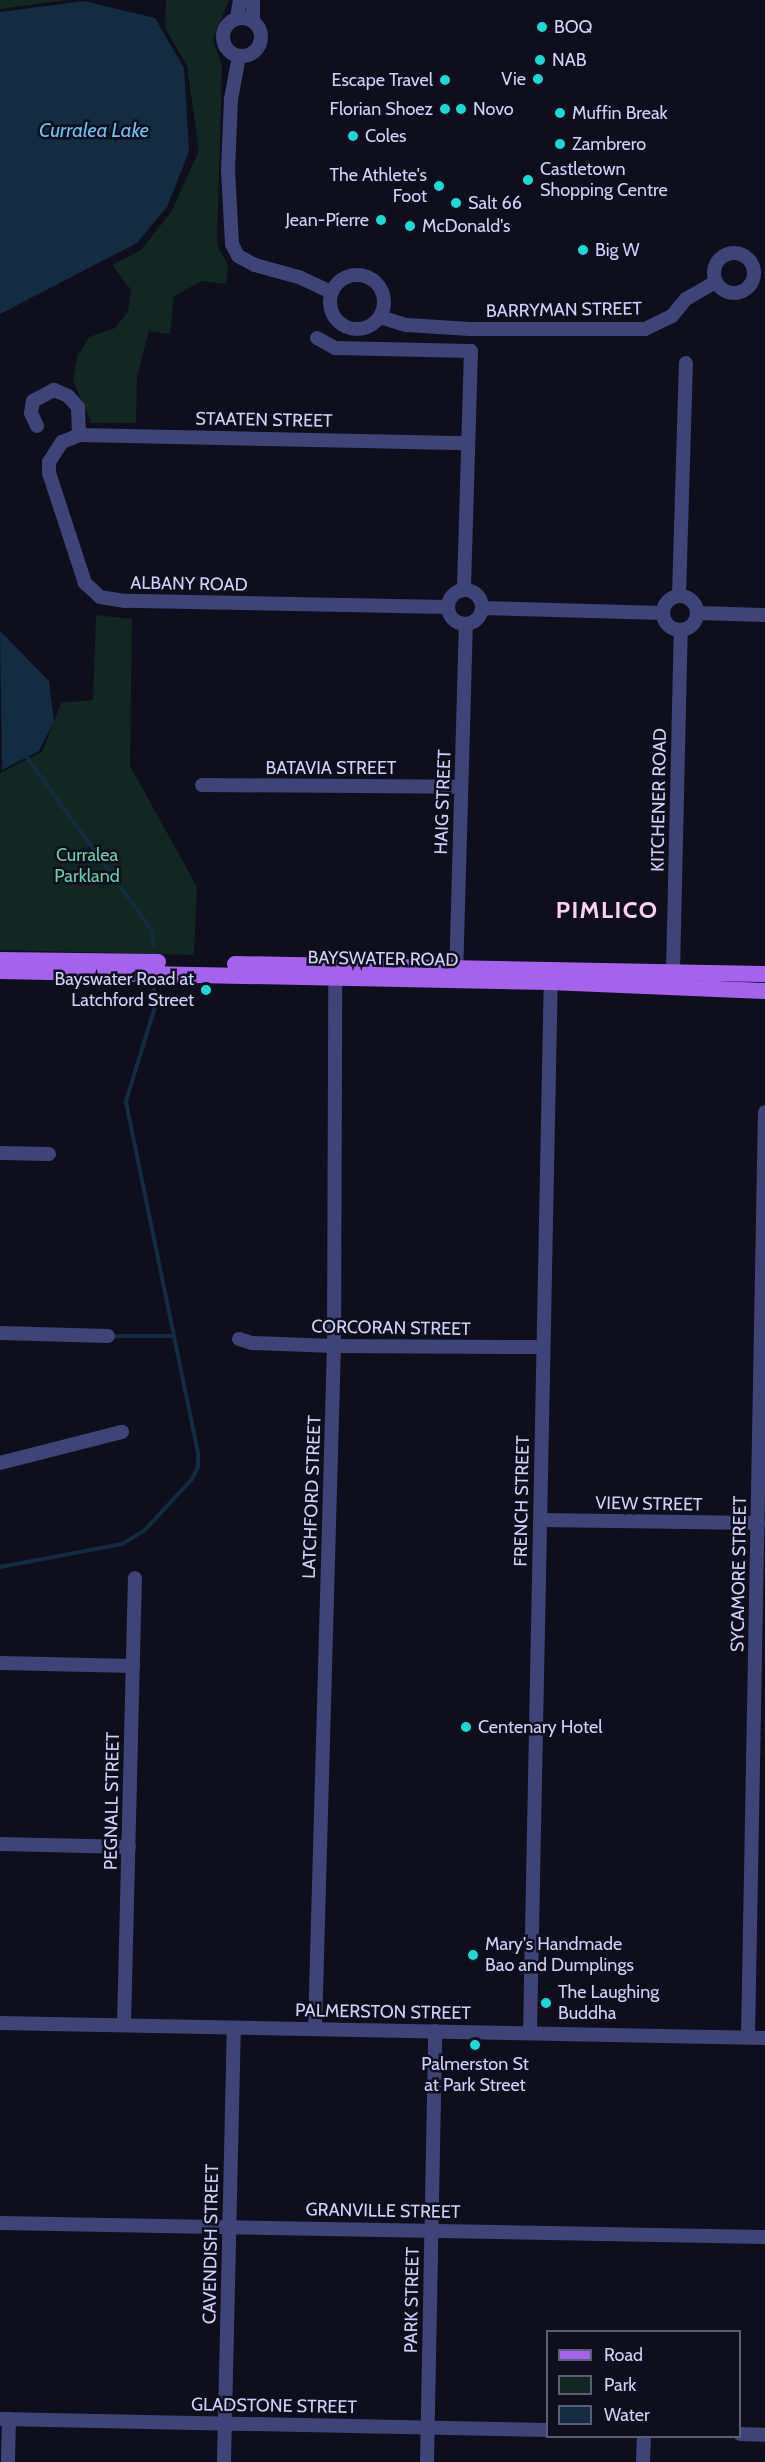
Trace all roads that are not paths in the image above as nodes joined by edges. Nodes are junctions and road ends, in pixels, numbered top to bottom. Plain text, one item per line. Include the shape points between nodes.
1 (240, 0) edge
2 (253, 0) edge
3 (237, 18) junction
4 (253, 21) junction
5 (239, 56) junction
6 (759, 266) edge
7 (716, 282) junction
8 (749, 288) junction
9 (765, 288) edge
10 (331, 292) junction
11 (380, 317) junction
12 (317, 338) dead end
13 (686, 363) dead end
14 (37, 426) dead end
15 (79, 435) junction
16 (62, 442) joint
17 (468, 443) junction
18 (464, 590) junction
19 (680, 596) junction
20 (448, 607) junction
21 (482, 608) junction
22 (663, 613) junction
23 (698, 614) junction
24 (765, 615) edge
25 (466, 624) junction
26 (681, 630) junction
27 (202, 786) dead end
28 (461, 788) junction
29 (0, 960) edge
30 (0, 971) edge
31 (335, 971) junction
32 (673, 972) junction
33 (457, 974) junction
34 (765, 974) edge
35 (551, 976) junction
36 (765, 991) edge
37 (765, 1112) edge
38 (0, 1153) edge
39 (49, 1154) dead end
40 (0, 1333) edge
41 (108, 1336) dead end
42 (239, 1339) dead end
43 (334, 1346) junction
44 (543, 1347) junction
45 (122, 1432) dead end
46 (0, 1463) edge
47 (540, 1520) junction
48 (758, 1523) junction
49 (135, 1578) dead end
50 (0, 1664) edge
51 (133, 1666) junction
52 (0, 1844) edge
53 (129, 1847) junction
54 (0, 2023) edge
55 (124, 2025) junction
56 (234, 2028) junction
57 (315, 2029) junction
58 (435, 2031) junction
59 (530, 2033) junction
60 (748, 2037) junction
61 (765, 2038) edge
62 (0, 2223) edge
63 (230, 2227) junction
64 (431, 2230) junction
65 (765, 2237) edge
66 (5, 2419) edge
67 (225, 2423) junction
68 (428, 2427) junction
69 (546, 2430) edge
70 (741, 2434) edge
71 (765, 2435) edge
72 (644, 2438) edge
73 (8, 2462) edge
74 (224, 2462) edge
75 (427, 2462) edge
76 (643, 2462) edge

1 - 3 street
2 - 4 street
3 - 4 street
3 - 5 street via 226,25 222,38 227,50
4 - 5 street via 261,34 259,46 251,54
5 - 10 street via 231,99 228,170 228,228 238,256
6 - 7 street via 735,253 722,257 715,268
6 - 8 street
7 - 8 street via 731,293
7 - 11 street, BARRYMAN STREET via 686,299 672,316 645,329 470,329 407,325
8 - 9 street
10 - 11 street via 331,312 346,327 367,327
10 - 11 street via 350,275 371,279 382,291
12 - 17 street via 335,348 471,351
13 - 19 street
14 - 15 street via 31,412 33,401 54,390 68,396 78,407
15 - 16 street, STAATEN STREET
15 - 17 street, STAATEN STREET
16 - 20 street, ALBANY ROAD via 49,462 49,473 85,583 100,597 125,601
17 - 18 street
18 - 20 street via 453,595
18 - 21 street via 478,597
19 - 22 street via 669,601
19 - 23 street via 694,603
20 - 25 street via 453,619
21 - 22 street
21 - 25 street via 478,618
22 - 26 street via 668,625
23 - 24 street
23 - 26 street via 693,624
25 - 28 street, HAIG STREET
26 - 32 street, KITCHENER ROAD
27 - 28 street, BATAVIA STREET
28 - 33 street, HAIG STREET
29 - 31 main road, BAYSWATER ROAD
30 - 31 main road, BAYSWATER ROAD
31 - 33 main road, BAYSWATER ROAD
31 - 43 street, LATCHFORD STREET
32 - 34 main road, BAYSWATER ROAD
32 - 35 main road, BAYSWATER ROAD
33 - 35 main road, BAYSWATER ROAD
35 - 36 main road, BAYSWATER ROAD
35 - 44 street, FRENCH STREET
37 - 48 street, SYCAMORE STREET
38 - 39 street
40 - 41 street
42 - 43 street, CORCORAN STREET via 252,1343
43 - 44 street, CORCORAN STREET
43 - 57 street, LATCHFORD STREET
44 - 47 street, FRENCH STREET
45 - 46 street
47 - 48 street, VIEW STREET
47 - 59 street, FRENCH STREET
48 - 60 street, SYCAMORE STREET
49 - 51 street, PEGNALL STREET
50 - 51 street
51 - 53 street, PEGNALL STREET
52 - 53 street
53 - 55 street, PEGNALL STREET
54 - 55 street, PALMERSTON STREET
55 - 56 street, PALMERSTON STREET
56 - 57 street, PALMERSTON STREET
56 - 63 street, CAVENDISH STREET
57 - 58 street, PALMERSTON STREET
58 - 59 street, PALMERSTON STREET
58 - 64 street, PARK STREET
59 - 60 street, PALMERSTON STREET
60 - 61 street, PALMERSTON STREET
62 - 63 street, GRANVILLE STREET
63 - 64 street, GRANVILLE STREET
63 - 67 street, CAVENDISH STREET
64 - 65 street, GRANVILLE STREET
64 - 68 street, PARK STREET
66 - 67 street, GLADSTONE STREET
66 - 73 street
67 - 68 street, GLADSTONE STREET
67 - 74 street, CAVENDISH STREET
68 - 69 street, GLADSTONE STREET
68 - 75 street, PARK STREET
70 - 71 street
72 - 76 street

